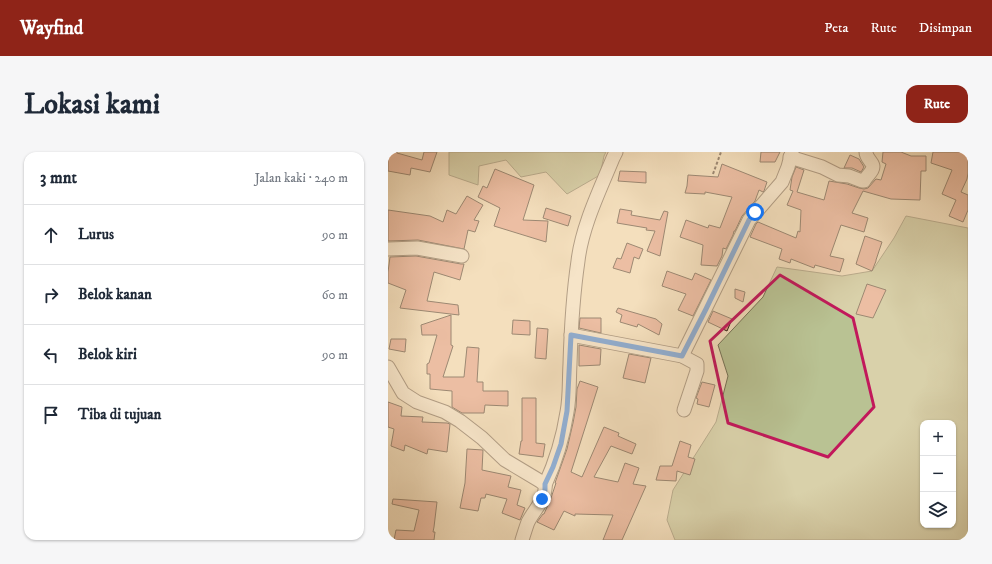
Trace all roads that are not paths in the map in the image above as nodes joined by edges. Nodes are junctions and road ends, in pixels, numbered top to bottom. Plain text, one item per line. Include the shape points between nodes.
1 (616, 152) edge
2 (866, 152) edge
3 (791, 155) edge
4 (388, 249) edge
5 (462, 256) dead end
6 (571, 335) junction
7 (682, 356) junction
8 (388, 367) edge
9 (684, 410) dead end
10 (545, 484) junction
11 (522, 540) edge

1 - 6 street via 582,240
2 - 3 street via 867,158 874,166 864,181 838,175
3 - 7 street via 782,182 749,220
4 - 5 street via 417,248
6 - 7 street
6 - 10 street via 567,411 561,444
7 - 9 street via 697,364
8 - 10 street via 403,393 460,421 505,460
10 - 11 street via 542,499 528,522

